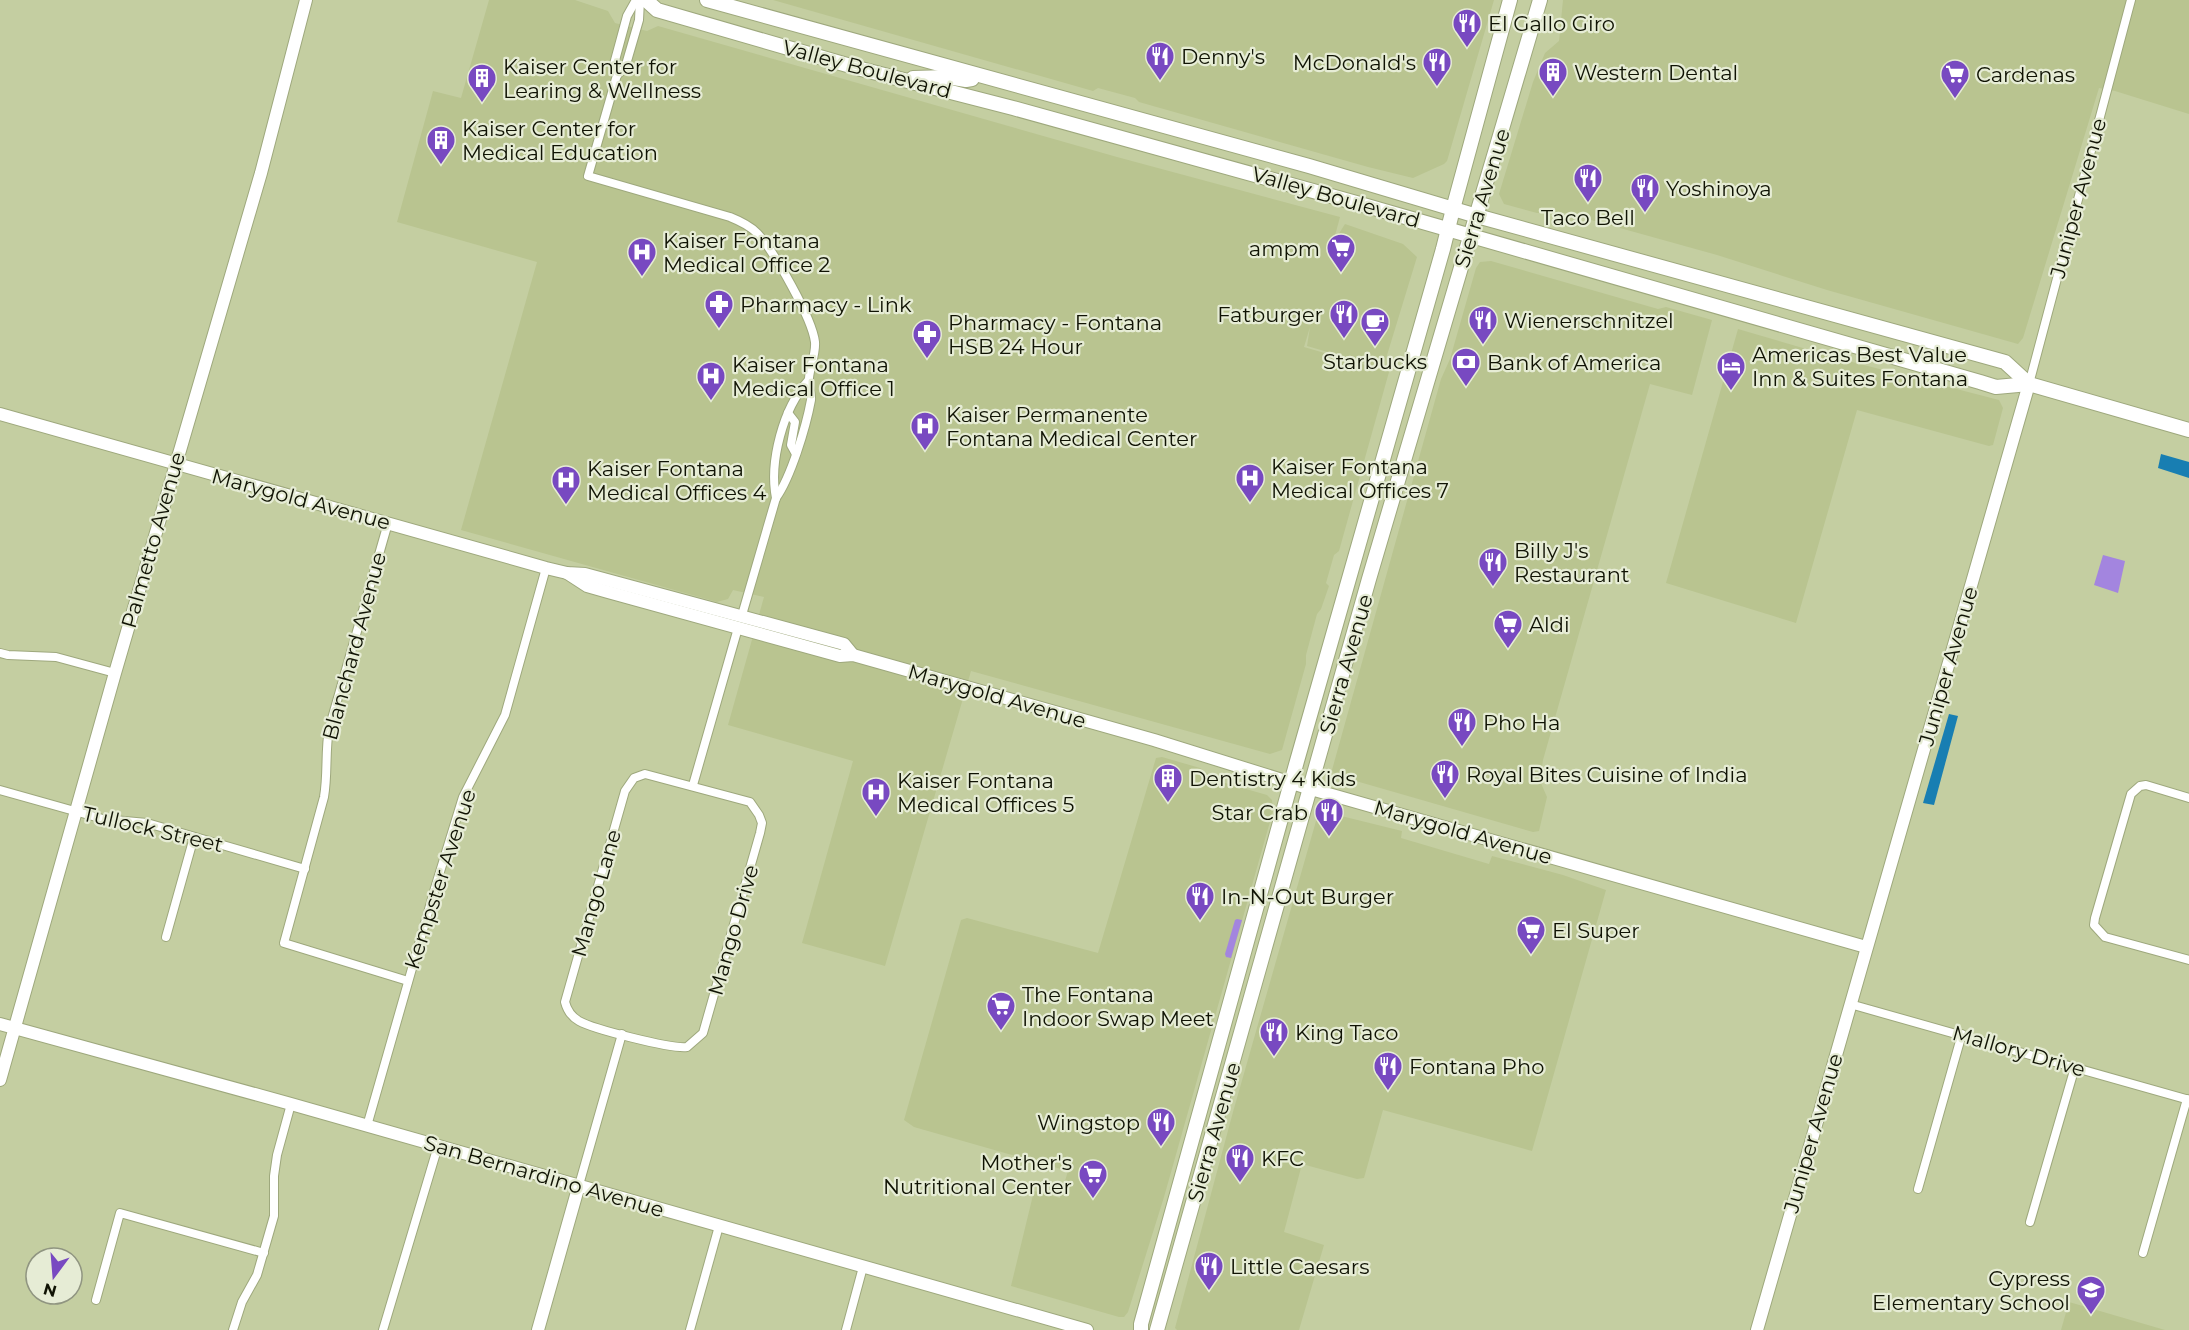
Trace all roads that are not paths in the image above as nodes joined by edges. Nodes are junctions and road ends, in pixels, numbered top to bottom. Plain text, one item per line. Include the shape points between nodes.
1 (306, 0) edge
2 (638, 0) edge
3 (646, 0) edge
4 (707, 0) edge
5 (1510, 0) edge
6 (1540, 0) edge
7 (2131, 0) edge
8 (617, 75) junction
9 (981, 76) junction
10 (899, 79) junction
11 (1453, 209) junction
12 (1477, 216) junction
13 (1448, 229) junction
14 (1470, 236) junction
15 (808, 381) junction
16 (2029, 384) junction
17 (788, 413) junction
18 (0, 414) edge
19 (2189, 430) edge
20 (796, 454) junction
21 (176, 465) junction
22 (776, 498) junction
23 (388, 523) junction
24 (546, 568) junction
25 (567, 573) junction
26 (608, 592) junction
27 (742, 615) junction
28 (738, 628) junction
29 (0, 653) edge
30 (853, 656) junction
31 (115, 673) junction
32 (1291, 783) junction
33 (693, 785) junction
34 (1311, 789) junction
35 (0, 790) edge
36 (2189, 798) edge
37 (76, 811) junction
38 (194, 837) junction
39 (305, 869) junction
40 (166, 937) dead end
41 (1866, 947) junction
42 (2189, 960) edge
43 (408, 981) junction
44 (1850, 1004) junction
45 (0, 1024) edge
46 (15, 1028) junction
47 (1222, 1029) junction
48 (622, 1034) junction
49 (1962, 1034) junction
50 (2075, 1067) junction
51 (0, 1080) edge
52 (2188, 1099) edge
53 (291, 1104) junction
54 (367, 1126) junction
55 (1213, 1134) junction
56 (438, 1146) junction
57 (579, 1185) junction
58 (1918, 1189) dead end
59 (2030, 1222) dead end
60 (719, 1226) junction
61 (264, 1253) junction
62 (2143, 1253) dead end
63 (863, 1267) junction
64 (96, 1300) dead end
65 (233, 1330) edge
66 (383, 1330) edge
67 (538, 1330) edge
68 (690, 1330) edge
69 (846, 1330) edge
70 (1087, 1330) edge
71 (1142, 1330) edge
72 (1157, 1330) edge
73 (1757, 1330) edge

1 - 21 street, Palmetto Avenue
2 - 8 street via 627,16 614,64
2 - 8 street via 639,20 625,68
3 - 10 main road, Valley Boulevard via 657,10
4 - 9 main road, Valley Boulevard
5 - 11 main road, Sierra Avenue
6 - 12 main road, Sierra Avenue
7 - 16 street, Juniper Avenue
8 - 15 street via 588,176 730,216 750,227 785,276 812,330 815,351
9 - 10 main road via 966,80
9 - 11 main road, Valley Boulevard
10 - 13 main road, Valley Boulevard
11 - 12 main road, Valley Boulevard
11 - 13 main road, Sierra Avenue
12 - 14 main road, Sierra Avenue
12 - 16 main road, Valley Boulevard via 2005,362
13 - 14 main road, Valley Boulevard
13 - 32 main road, Sierra Avenue
14 - 16 main road, Valley Boulevard via 1996,387
14 - 34 main road, Sierra Avenue
15 - 17 street
15 - 20 street via 812,397
16 - 19 main road, Valley Boulevard
16 - 41 street, Juniper Avenue
17 - 20 street via 795,422 791,445
17 - 22 street via 775,459
18 - 21 street, Marygold Avenue
20 - 22 street
21 - 23 street, Marygold Avenue
21 - 31 street, Palmetto Avenue
22 - 27 street
23 - 24 street, Marygold Avenue
23 - 39 street, Blanchard Avenue via 328,729 326,789
24 - 25 street, Marygold Avenue
24 - 43 street, Kempster Avenue via 505,715 463,798
25 - 26 street, Marygold Avenue via 586,586
25 - 27 street, Marygold Avenue via 585,574
26 - 27 street via 630,592 715,616
26 - 28 street, Marygold Avenue
27 - 30 street via 770,631
28 - 30 street, Marygold Avenue via 840,656
28 - 33 street
29 - 31 street via 56,657
30 - 32 street, Marygold Avenue via 1154,740
31 - 37 street, Palmetto Avenue
32 - 34 street, Marygold Avenue
32 - 47 main road, Sierra Avenue
33 - 48 street, Mango Lane via 645,774 638,775 628,786 565,998 569,1012 579,1021
33 - 48 street, Mango Drive via 746,800 757,810 762,823 748,880 700,1038 679,1048
34 - 41 street, Marygold Avenue
34 - 55 main road, Sierra Avenue
35 - 37 street, Tullock Street
36 - 42 street via 2146,785 2136,789 2128,801 2095,918 2097,930 2105,937
37 - 38 street, Tullock Street via 147,823
37 - 46 street, Palmetto Avenue
38 - 39 street, Tullock Street
38 - 40 street
39 - 43 street, Blanchard Avenue via 284,944
41 - 44 street, Juniper Avenue
43 - 54 street, Kempster Avenue
44 - 49 street, Mallory Drive
44 - 73 street, Juniper Avenue
45 - 46 street, San Bernardino Avenue
46 - 51 street, Palmetto Avenue
46 - 53 street, San Bernardino Avenue
47 - 55 main road via 1231,1034 1212,1105
47 - 71 main road, Sierra Avenue
48 - 57 street
49 - 50 street, Mallory Drive
49 - 58 street
50 - 52 street, Mallory Drive
50 - 59 street
52 - 62 street
53 - 54 street, San Bernardino Avenue
53 - 61 street via 277,1155 274,1216
54 - 56 street, San Bernardino Avenue
55 - 72 main road, Sierra Avenue
56 - 57 street, San Bernardino Avenue
56 - 66 street
57 - 60 street, San Bernardino Avenue
57 - 67 street
60 - 63 street, San Bernardino Avenue
60 - 68 street
61 - 64 street via 120,1213
61 - 65 street
63 - 69 street
63 - 70 street, San Bernardino Avenue

